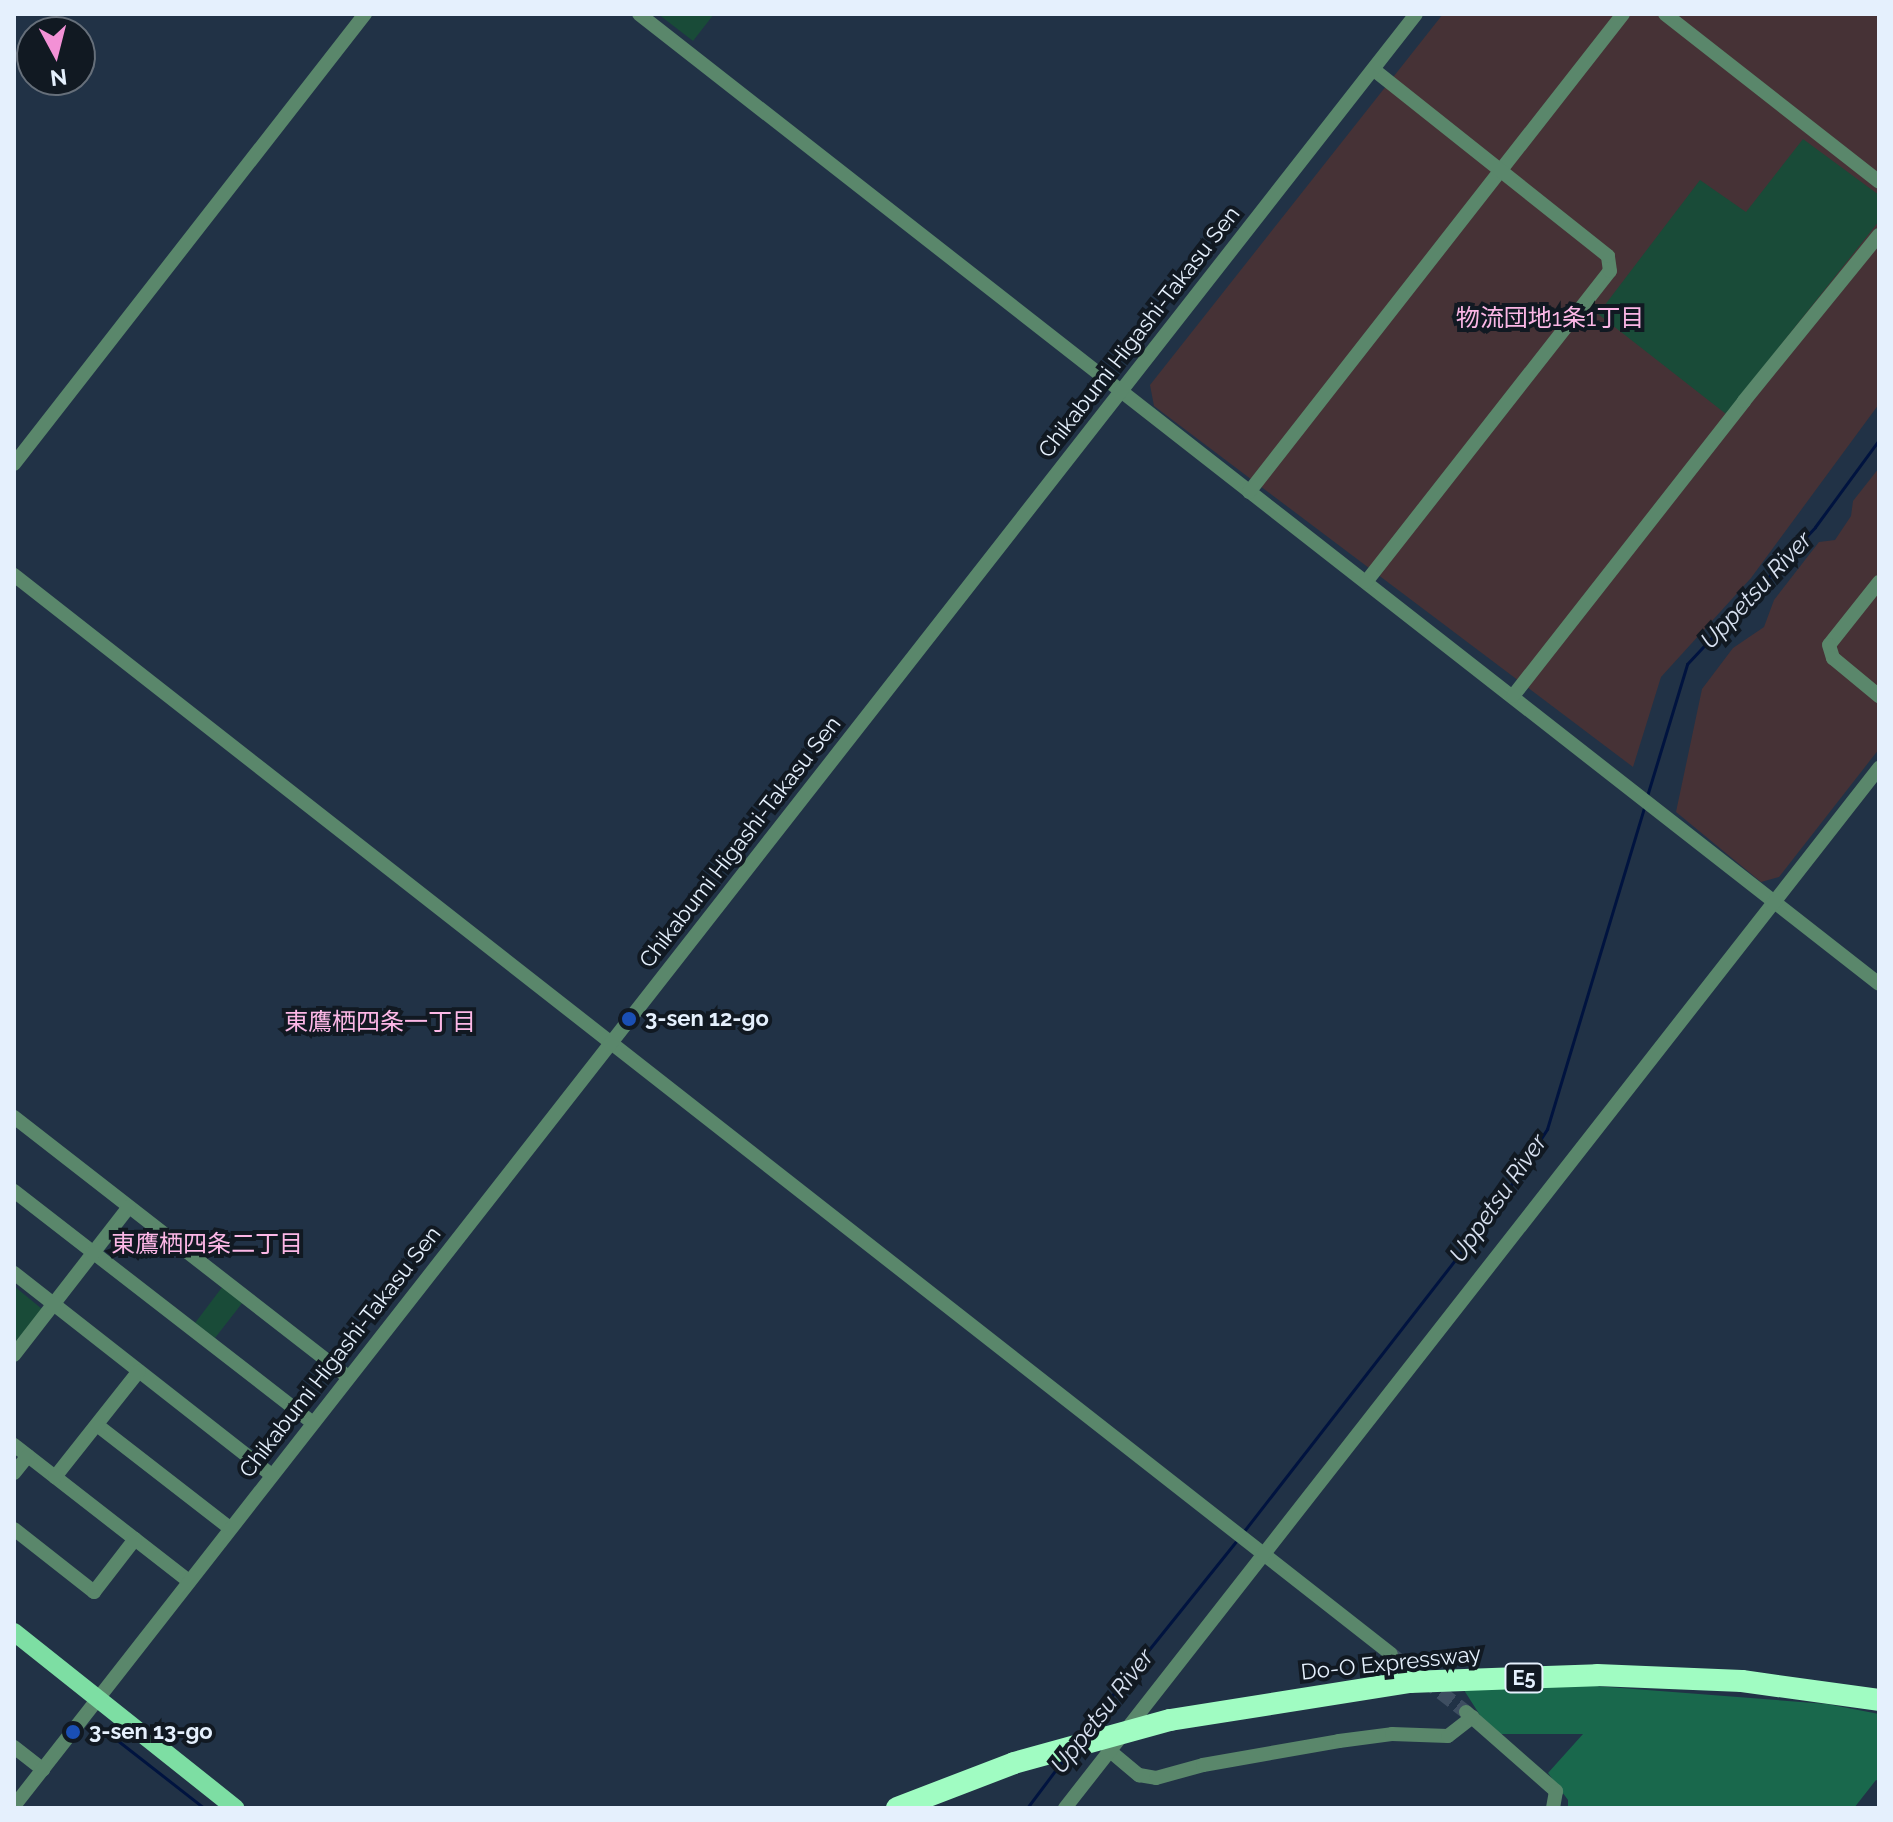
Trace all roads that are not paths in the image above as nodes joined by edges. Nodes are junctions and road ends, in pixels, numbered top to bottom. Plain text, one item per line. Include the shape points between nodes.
1 (365, 14) edge
2 (639, 14) edge
3 (1416, 14) edge
4 (1623, 14) edge
5 (1665, 14) edge
6 (1373, 69) junction
7 (1501, 168) junction
8 (1879, 182) edge
9 (1879, 235) edge
10 (1122, 392) junction
11 (14, 464) edge
12 (1249, 492) junction
13 (14, 575) edge
14 (1366, 582) junction
15 (1879, 582) edge
16 (1513, 696) junction
17 (1879, 696) edge
18 (1879, 768) edge
19 (1774, 903) junction
20 (1879, 984) edge
21 (610, 1042) junction
22 (17, 1125) edge
23 (14, 1191) edge
24 (129, 1207) junction
25 (94, 1252) junction
26 (14, 1273) edge
27 (54, 1304) junction
28 (14, 1355) edge
29 (139, 1371) junction
30 (348, 1377) junction
31 (313, 1423) junction
32 (97, 1425) junction
33 (14, 1445) edge
34 (28, 1456) junction
35 (14, 1473) edge
36 (272, 1475) junction
37 (55, 1477) junction
38 (230, 1528) junction
39 (14, 1529) edge
40 (135, 1539) junction
41 (1258, 1548) junction
42 (189, 1581) junction
43 (14, 1632) edge
44 (1391, 1654) tunnel mouth
45 (98, 1697) junction
46 (1879, 1700) edge
47 (14, 1747) edge
48 (1110, 1751) junction
49 (43, 1770) junction
50 (906, 1804) edge
51 (14, 1806) edge
52 (235, 1808) edge
53 (1065, 1808) edge
54 (1553, 1808) edge

1 - 11 street
2 - 10 street
3 - 6 street, Chikabumi Higashi-Takasu Sen
4 - 7 street
5 - 8 street
6 - 7 street
6 - 10 street, Chikabumi Higashi-Takasu Sen
7 - 12 street
7 - 14 street via 1608,256 1610,271
9 - 16 street
10 - 12 street
10 - 21 street, Chikabumi Higashi-Takasu Sen
12 - 14 street
13 - 21 street
14 - 16 street
15 - 17 street via 1829,645 1833,658
16 - 19 street
18 - 19 street
19 - 20 street
19 - 41 street
21 - 30 street, Chikabumi Higashi-Takasu Sen
21 - 41 street
22 - 24 street
23 - 25 street
24 - 25 street
24 - 30 street
25 - 27 street
25 - 31 street
26 - 27 street
27 - 28 street
27 - 29 street
29 - 32 street
29 - 36 street
30 - 31 street, Chikabumi Higashi-Takasu Sen
31 - 36 street, Chikabumi Higashi-Takasu Sen
32 - 37 street
32 - 38 street
33 - 34 street
34 - 35 street
34 - 37 street
36 - 38 street, Chikabumi Higashi-Takasu Sen
37 - 40 street
38 - 42 street, Chikabumi Higashi-Takasu Sen
39 - 40 street via 94,1592
40 - 42 street
41 - 44 street
41 - 48 street
42 - 45 street, Chikabumi Higashi-Takasu Sen
43 - 45 main road
45 - 49 street, Chikabumi Higashi-Takasu Sen
45 - 52 main road
46 - 50 highway, Do-O Expressway / E5, bridge via 1742,1681 1597,1675 1410,1682 1170,1720 1014,1763
47 - 49 street
48 - 53 street
48 - 54 street via 1139,1775 1156,1778 1339,1741 1392,1734 1448,1736 1469,1714 1556,1791
49 - 51 street, Chikabumi Higashi-Takasu Sen

